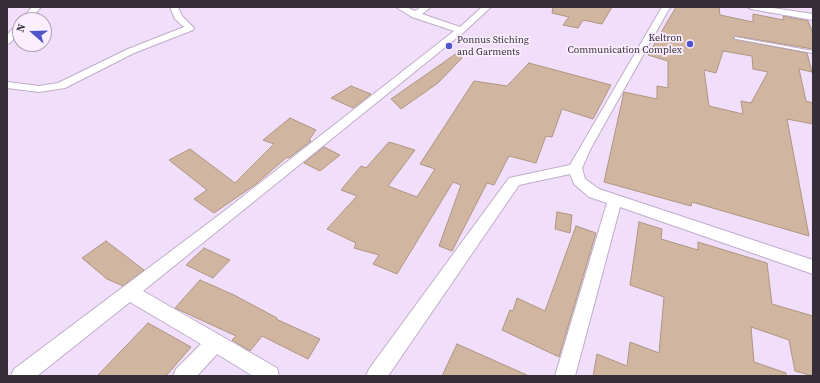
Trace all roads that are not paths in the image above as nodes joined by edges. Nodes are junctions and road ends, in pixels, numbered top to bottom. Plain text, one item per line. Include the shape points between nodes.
1 (174, 7) edge
2 (400, 7) edge
3 (427, 7) edge
4 (487, 7) edge
5 (666, 7) edge
6 (751, 7) edge
7 (415, 15) junction
8 (813, 17) edge
9 (461, 30) junction
10 (737, 38) dead end
11 (813, 52) edge
12 (7, 85) edge
13 (575, 168) junction
14 (615, 201) junction
15 (813, 267) edge
16 (129, 292) junction
17 (215, 343) junction
18 (270, 375) edge
19 (21, 376) edge
20 (183, 376) edge
21 (376, 376) edge
22 (565, 376) edge

1 - 12 street via 178,17 190,28 130,51 61,86 39,89
2 - 7 street
3 - 7 street
4 - 9 street
5 - 13 street
6 - 8 street
7 - 9 street
9 - 16 street
10 - 11 lane
13 - 14 street via 579,181 594,193
13 - 21 street via 514,181
14 - 15 street
14 - 22 street
16 - 17 street
16 - 19 street
17 - 18 street
17 - 20 street

